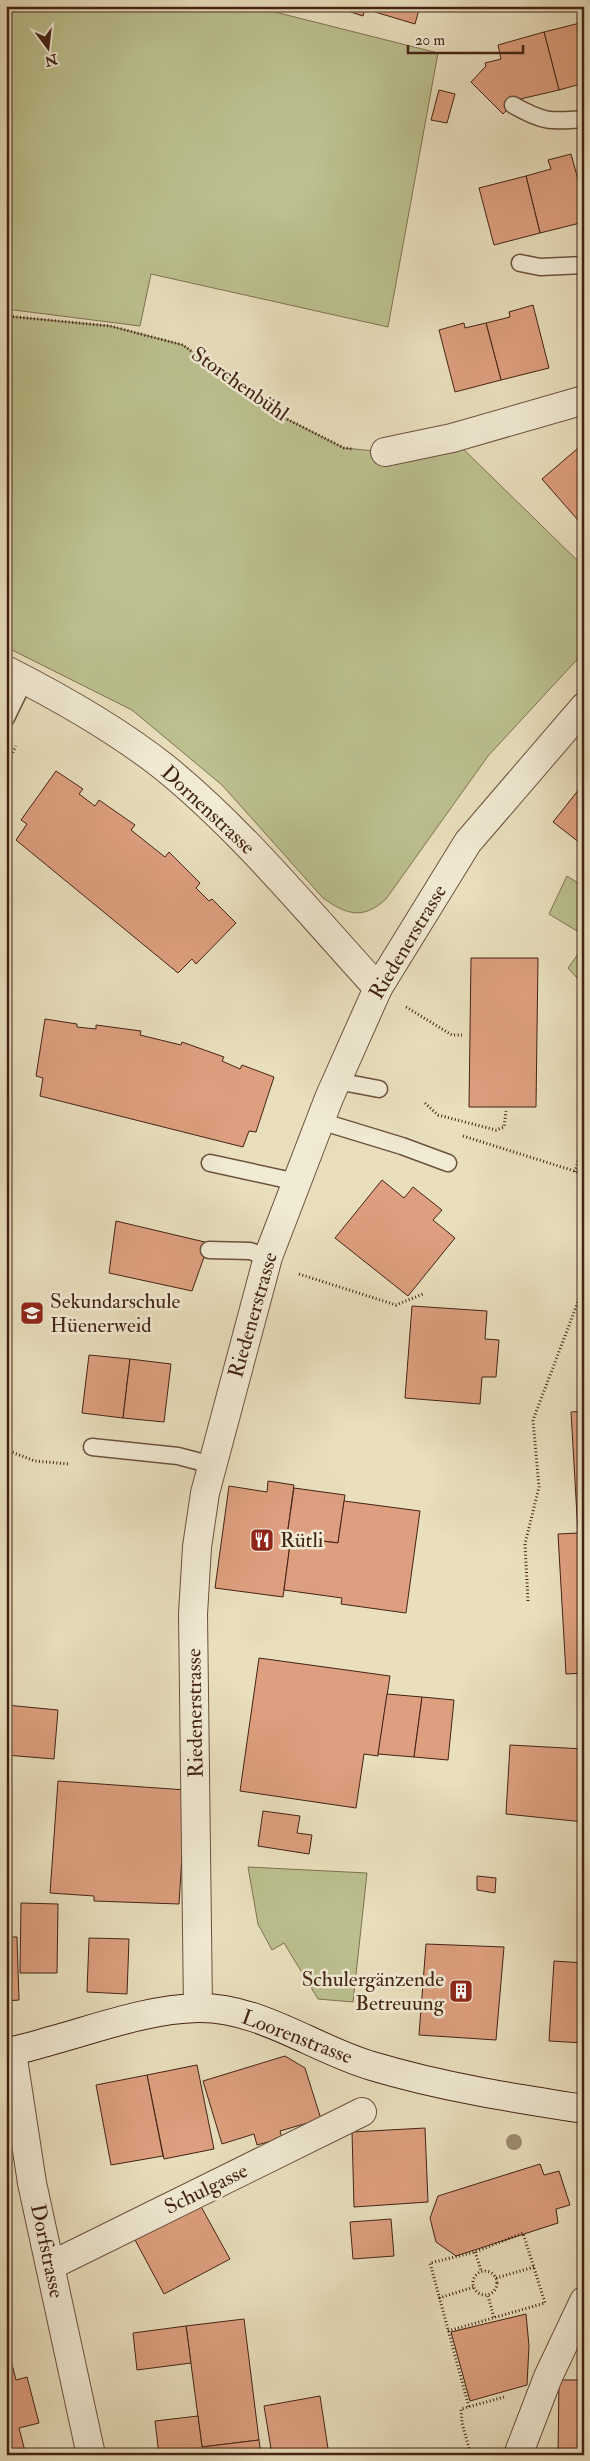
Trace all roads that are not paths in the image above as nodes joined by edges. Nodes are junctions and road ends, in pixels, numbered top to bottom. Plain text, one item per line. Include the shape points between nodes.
1 (513, 105) dead end
2 (584, 119) edge
3 (520, 263) dead end
4 (584, 265) edge
5 (584, 400) edge
6 (385, 452) road end
7 (16, 675) edge
8 (584, 706) edge
9 (6, 718) edge
10 (378, 988) junction
11 (337, 1081) junction
12 (379, 1089) dead end
13 (320, 1121) junction
14 (210, 1163) dead end
15 (448, 1163) dead end
16 (297, 1182) junction
17 (209, 1250) dead end
18 (268, 1257) junction
19 (92, 1448) dead end
20 (212, 1465) junction
21 (198, 2008) junction
22 (9, 2052) edge
23 (584, 2108) edge
24 (362, 2112) dead end
25 (50, 2266) junction
26 (584, 2301) edge
27 (91, 2455) edge
28 (518, 2455) edge

1 - 2 lane via 536,118 554,122
3 - 4 lane via 540,267
5 - 6 street via 452,438
7 - 9 lane
7 - 10 street, Dornenstrasse via 129,741 194,792
8 - 10 street, Riedenerstrasse via 468,842
10 - 11 street, Riedenerstrasse
11 - 12 lane
11 - 13 street, Riedenerstrasse
13 - 15 lane
13 - 16 street, Riedenerstrasse
14 - 16 lane
16 - 18 street, Riedenerstrasse
17 - 18 lane via 250,1251
18 - 20 street, Riedenerstrasse
19 - 20 lane via 178,1456
20 - 21 street, Riedenerstrasse via 197,1547 194,1614
21 - 22 street, Loorenstrasse via 150,2014
21 - 23 street, Loorenstrasse via 248,2016 346,2058 403,2075 492,2094
22 - 25 street, Dorfstrasse
24 - 25 street, Schulgasse
25 - 27 street, Dorfstrasse
26 - 28 street via 545,2385

